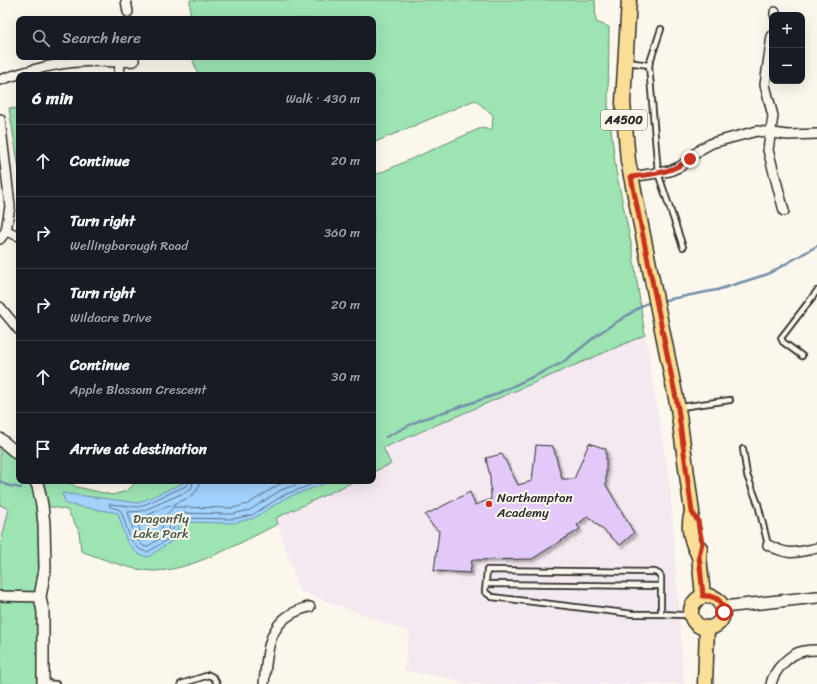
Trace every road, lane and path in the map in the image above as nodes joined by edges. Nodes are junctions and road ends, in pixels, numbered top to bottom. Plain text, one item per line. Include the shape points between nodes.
1 (126, 0) edge
2 (629, 0) edge
3 (128, 12) dead end
4 (661, 29) dead end
5 (770, 48) edge
6 (134, 60) edge
7 (624, 62) junction
8 (120, 63) junction
9 (649, 64) junction
10 (24, 72) edge
11 (119, 72) edge
12 (16, 75) edge
13 (0, 80) edge
14 (0, 119) edge
15 (770, 134) junction
16 (817, 134) edge
17 (658, 173) junction
18 (631, 177) junction
19 (3, 178) edge
20 (784, 211) dead end
21 (6, 231) junction
22 (16, 235) edge
23 (0, 239) edge
24 (683, 246) dead end
25 (817, 291) edge
26 (0, 308) edge
27 (16, 327) edge
28 (802, 356) dead end
29 (730, 400) dead end
30 (678, 408) junction
31 (0, 439) edge
32 (744, 449) dead end
33 (16, 452) edge
34 (37, 484) edge
35 (768, 545) joint
36 (817, 548) edge
37 (486, 584) junction
38 (661, 586) junction
39 (0, 596) edge
40 (703, 596) junction
41 (40, 597) junction
42 (817, 597) edge
43 (723, 607) junction
44 (310, 608) dead end
45 (661, 614) junction
46 (691, 614) junction
47 (707, 628) junction
48 (817, 650) edge
49 (43, 683) edge
50 (56, 684) edge
51 (181, 684) edge
52 (217, 684) edge
53 (264, 684) edge
54 (705, 684) edge
55 (771, 684) edge

1 - 3 street
2 - 7 main road, A4500
4 - 9 lane
5 - 15 street via 765,85 773,116
6 - 8 street
7 - 9 lane
7 - 18 main road, A4500 via 623,102
8 - 10 street via 79,62
8 - 11 street
9 - 17 lane
12 - 13 street
14 - 19 street via 5,152
15 - 16 street
15 - 17 street via 757,132 712,143 681,166
15 - 20 street via 768,150
17 - 18 street
17 - 24 lane
18 - 30 main road, A4500
19 - 21 street via 10,206
21 - 22 street
21 - 23 street
25 - 28 lane via 782,338 783,342
26 - 27 street
29 - 30 lane
30 - 40 main road, A4500 via 692,512 699,523 702,543 699,556
31 - 33 street
32 - 35 lane via 749,483 758,504
34 - 41 street via 44,524 45,568
35 - 36 street via 787,553
37 - 38 lane
37 - 38 lane via 487,570 655,572 661,577
37 - 45 lane via 485,592 492,597 634,614
38 - 45 lane
39 - 41 street
40 - 43 main road via 715,598
40 - 46 main road via 692,604
41 - 49 street via 43,612
42 - 43 street
43 - 47 main road via 720,622 712,628
44 - 53 street via 304,608 286,617 273,631 267,651
45 - 46 lane
46 - 47 main road via 696,624
47 - 54 main road
48 - 55 street via 802,651 780,666
49 - 50 lane
51 - 52 lane via 209,675

